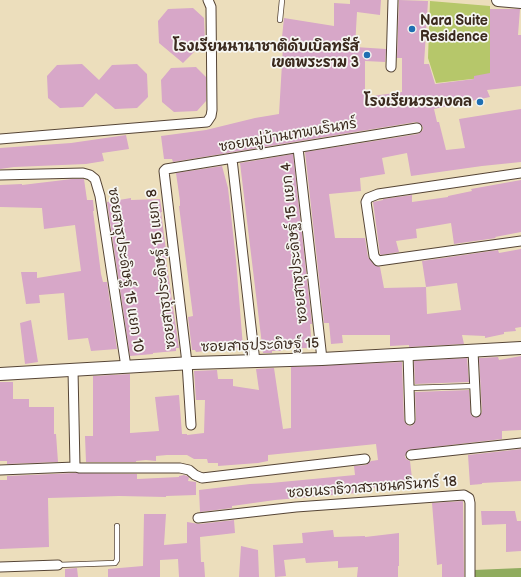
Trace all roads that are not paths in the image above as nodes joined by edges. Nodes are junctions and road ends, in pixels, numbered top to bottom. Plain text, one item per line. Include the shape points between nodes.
1 (208, 0) edge
2 (282, 0) edge
3 (394, 0) edge
4 (498, 0) edge
5 (521, 2) edge
6 (280, 20) dead end
7 (391, 67) dead end
8 (417, 128) dead end
9 (0, 139) edge
10 (298, 148) junction
11 (232, 159) junction
12 (164, 172) joint
13 (521, 173) edge
14 (0, 175) edge
15 (521, 241) edge
16 (521, 348) edge
17 (473, 351) junction
18 (408, 354) junction
19 (322, 360) junction
20 (254, 362) junction
21 (187, 363) junction
22 (126, 367) junction
23 (73, 370) junction
24 (0, 374) edge
25 (474, 386) junction
26 (409, 388) junction
27 (476, 412) dead end
28 (410, 420) dead end
29 (191, 425) dead end
30 (521, 443) edge
31 (411, 454) dead end
32 (365, 459) dead end
33 (75, 467) junction
34 (0, 470) edge
35 (198, 518) dead end
36 (118, 526) dead end
37 (58, 565) joint
38 (0, 567) edge
39 (470, 577) edge

1 - 9 street via 211,7 212,110 207,122
2 - 6 lane
3 - 7 street
4 - 5 street
8 - 10 street, ซอยหมู่บ้านเทพนรินทร์
10 - 11 street, ซอยหมู่บ้านเทพนรินทร์
10 - 19 street, ซอยสาธุประดิษฐ์ 15 แยก 4
11 - 12 street, ซอยหมู่บ้านเทพนรินทร์ via 166,169
11 - 20 street
12 - 21 street, ซอยสาธุประดิษฐ์ 15 แยก 8
13 - 15 street via 378,194 368,198 366,202 374,256 378,261
14 - 22 street, ซอยสาธุประดิษฐ์ 15 แยก 10 via 83,173 95,179 100,196
16 - 17 street, ซอยสาธุประดิษฐ์ 15
17 - 18 street, ซอยสาธุประดิษฐ์ 15
17 - 25 street
18 - 19 street, ซอยสาธุประดิษฐ์ 15
18 - 26 street
19 - 20 street, ซอยสาธุประดิษฐ์ 15
20 - 21 street, ซอยสาธุประดิษฐ์ 15
21 - 22 street, ซอยสาธุประดิษฐ์ 15
21 - 29 street, ซอยสาธุประดิษฐ์ 15 แยก 8
22 - 23 street, ซอยสาธุประดิษฐ์ 15
23 - 24 street, ซอยสาธุประดิษฐ์ 15
23 - 33 street
25 - 26 lane
25 - 27 street
26 - 28 street
30 - 31 street
32 - 33 street via 202,478 180,468
33 - 34 street
35 - 39 street, ซอยนราธิวาสราชนครินทร์ 18 via 296,507 464,495 469,498 470,503
36 - 37 lane via 115,563
37 - 38 street

